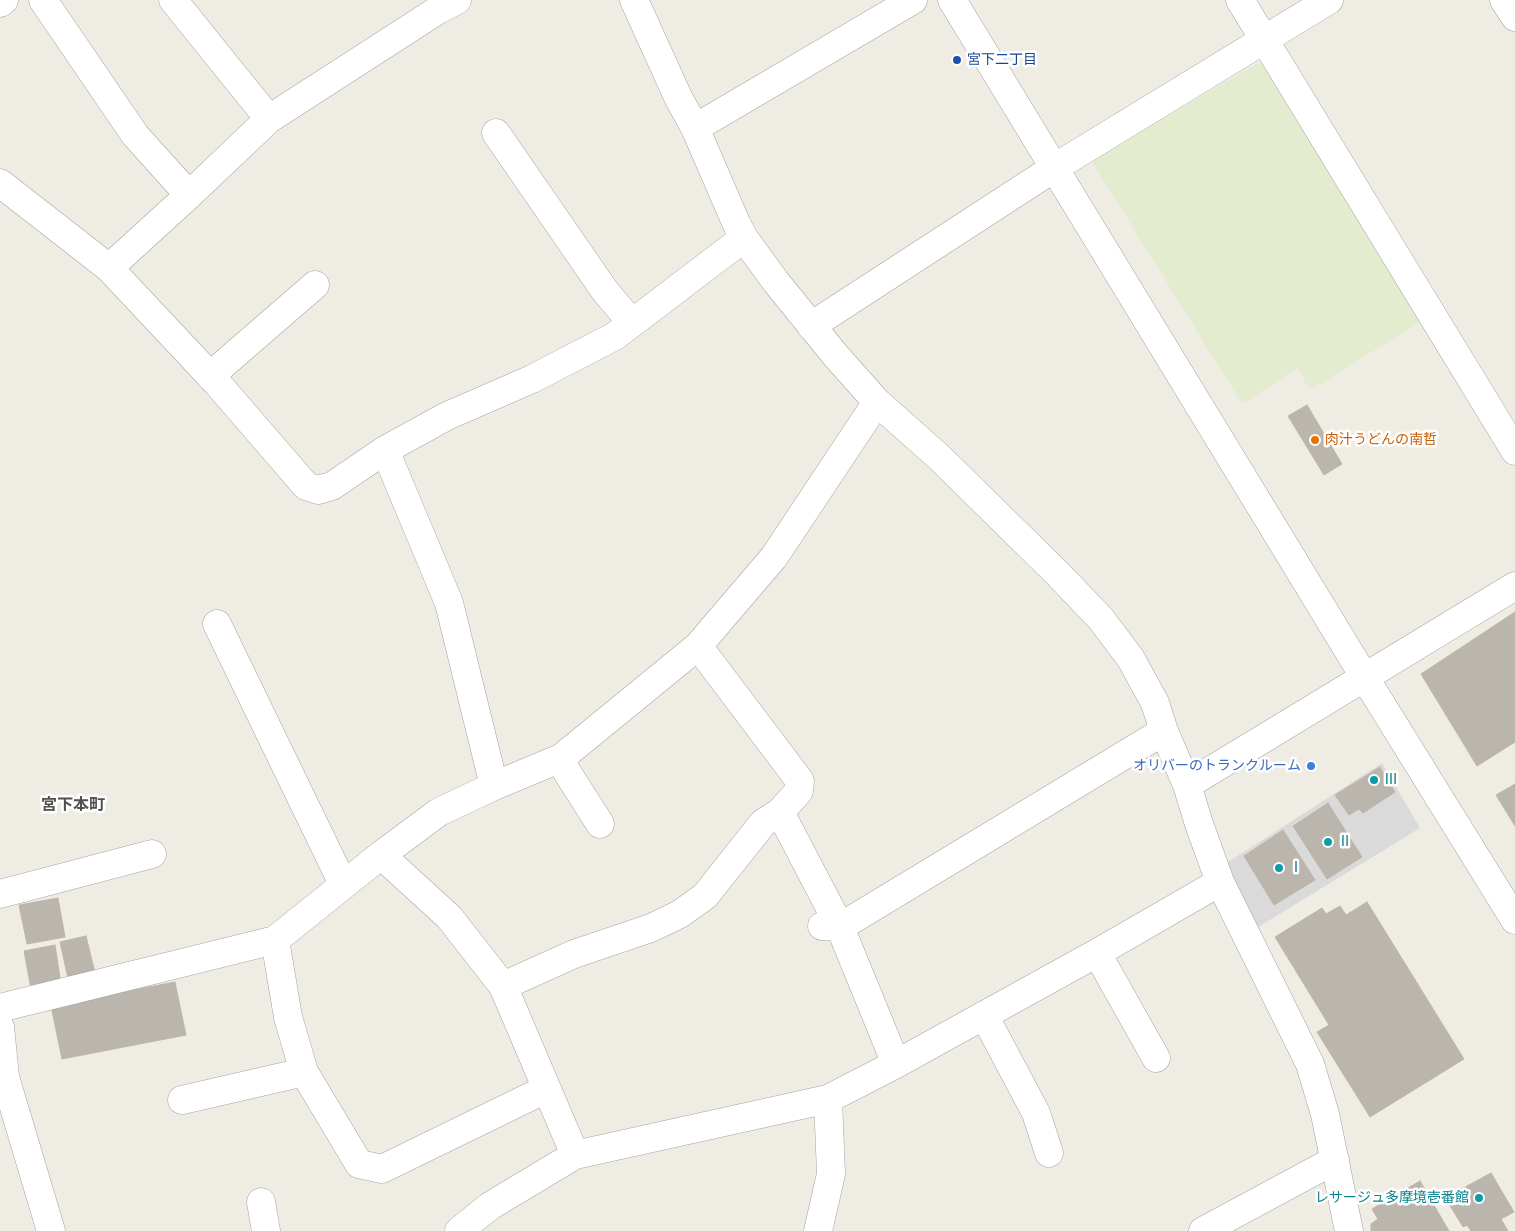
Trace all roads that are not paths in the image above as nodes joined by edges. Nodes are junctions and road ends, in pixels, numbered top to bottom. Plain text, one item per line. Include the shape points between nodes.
1 (4, 0) edge
2 (43, 0) edge
3 (173, 0) edge
4 (457, 0) edge
5 (634, 0) edge
6 (913, 0) edge
7 (952, 0) edge
8 (1240, 0) edge
9 (1329, 0) edge
10 (1504, 0) edge
11 (0, 3) edge
12 (429, 6) edge
13 (1515, 17) edge
14 (1264, 40) junction
15 (268, 119) junction
16 (696, 128) junction
17 (496, 133) dead end
18 (1054, 168) junction
19 (3, 188) edge
20 (189, 195) junction
21 (744, 238) junction
22 (109, 268) junction
23 (315, 285) dead end
24 (632, 323) junction
25 (811, 326) junction
26 (210, 376) junction
27 (876, 402) junction
28 (385, 450) junction
29 (1515, 451) edge
30 (1515, 586) edge
31 (217, 624) dead end
32 (698, 646) junction
33 (1365, 678) junction
34 (1164, 731) junction
35 (561, 758) junction
36 (1188, 785) junction
37 (494, 786) junction
38 (780, 812) junction
39 (600, 824) dead end
40 (152, 854) dead end
41 (381, 855) junction
42 (1220, 882) junction
43 (343, 884) junction
44 (0, 894) edge
45 (1515, 920) edge
46 (831, 927) junction
47 (275, 940) junction
48 (1097, 953) junction
49 (503, 986) junction
50 (0, 1008) edge
51 (984, 1015) junction
52 (0, 1026) edge
53 (1156, 1058) dead end
54 (896, 1064) junction
55 (304, 1072) junction
56 (546, 1089) junction
57 (828, 1099) junction
58 (182, 1100) dead end
59 (1049, 1153) dead end
60 (575, 1155) junction
61 (1335, 1160) junction
62 (261, 1202) dead end
63 (51, 1231) edge
64 (266, 1231) edge
65 (458, 1231) edge
66 (818, 1231) edge
67 (1203, 1231) edge
68 (1349, 1231) edge

1 - 11 street
2 - 20 street via 135,135
3 - 15 street
4 - 12 street
5 - 16 street
6 - 16 street
7 - 18 street
8 - 14 street
9 - 14 street
10 - 13 street
12 - 15 street
14 - 18 street
14 - 29 street
15 - 20 street
16 - 21 street
17 - 24 street via 605,291
18 - 25 street
18 - 33 street
19 - 22 street
20 - 22 street
21 - 24 street
21 - 25 street
22 - 26 street
23 - 26 street
24 - 28 street via 615,336 532,379 447,416
25 - 27 street
26 - 28 street via 306,486 318,490 332,486
27 - 32 street via 774,557
27 - 34 street via 940,458 1101,619 1131,659 1154,703
28 - 37 street via 449,603
30 - 33 street
31 - 43 street
32 - 35 street
32 - 38 street via 800,782 799,791
33 - 36 street
33 - 45 street
34 - 36 street
34 - 46 street
35 - 37 street
35 - 39 street
36 - 42 street
37 - 41 street via 439,812
38 - 46 street
38 - 49 street via 763,823 705,896 680,914 651,928 574,954
40 - 44 street
41 - 43 street
41 - 49 street via 449,917
42 - 48 street
42 - 61 street via 1310,1064
43 - 47 street
46 - 54 street
47 - 50 street
47 - 55 street via 288,1016
48 - 51 street
48 - 53 street
49 - 56 street
51 - 54 street
51 - 59 street via 1036,1113
52 - 63 street via 6,1077
54 - 57 street
55 - 56 street via 359,1164 382,1169
55 - 58 street
56 - 60 street
57 - 60 street
57 - 66 street via 831,1174
60 - 65 street via 490,1206
61 - 67 street
61 - 68 street
62 - 64 street

